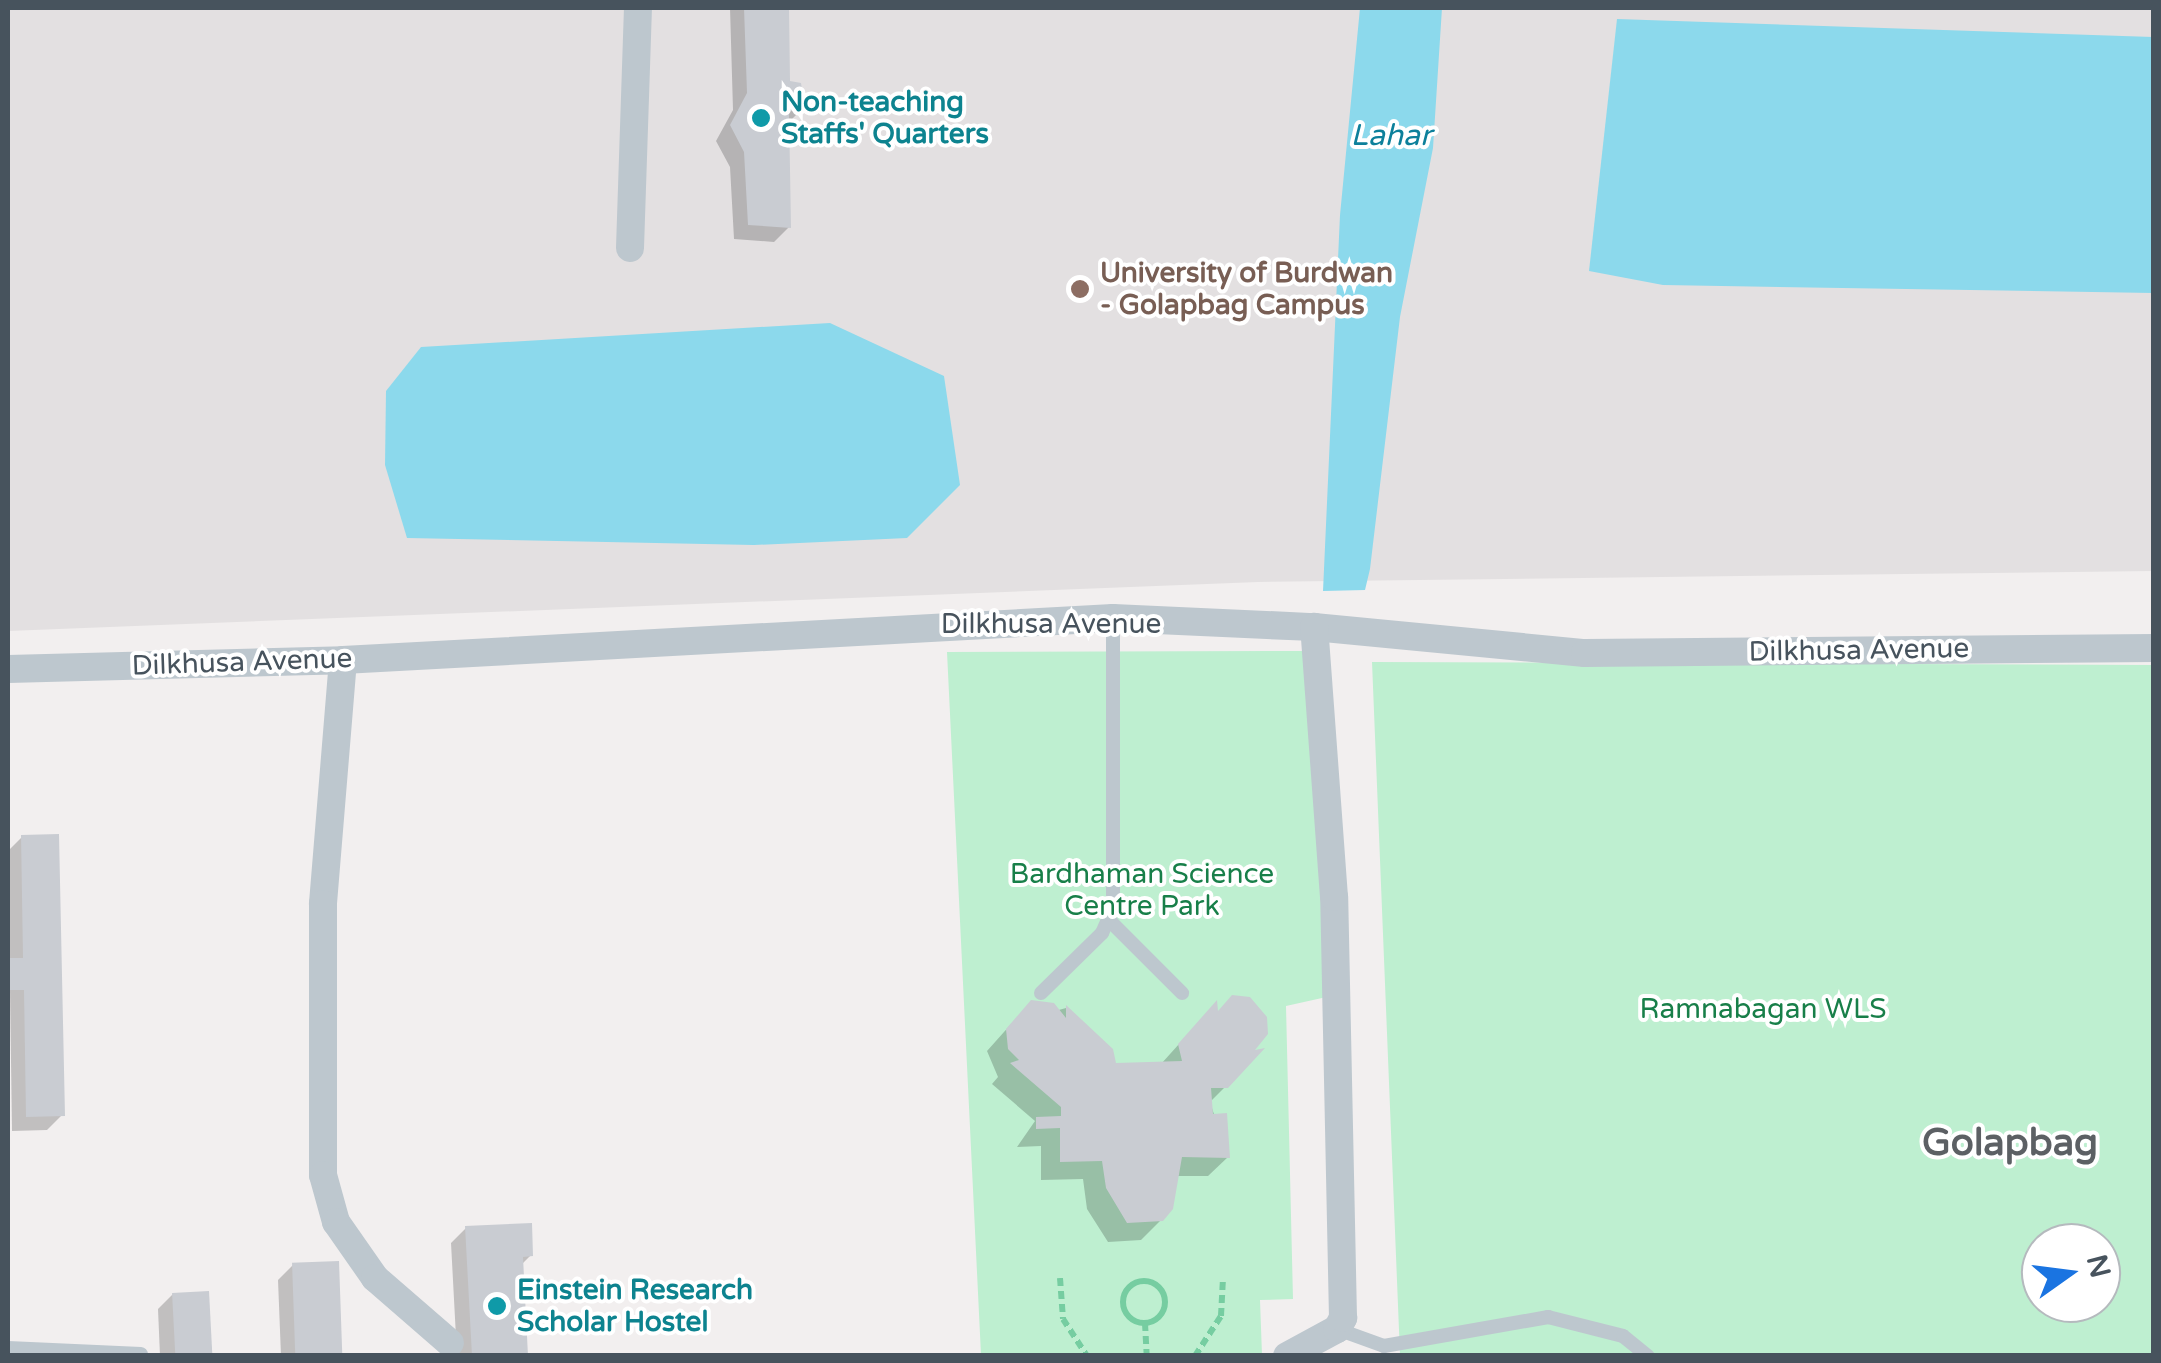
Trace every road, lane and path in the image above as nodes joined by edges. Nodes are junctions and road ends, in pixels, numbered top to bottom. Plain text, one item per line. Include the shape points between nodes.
1 (638, 8) edge
2 (630, 248) dead end
3 (1113, 618) junction
4 (1314, 627) junction
5 (2154, 648) edge
6 (343, 660) junction
7 (8, 669) edge
8 (1110, 921) junction
9 (1041, 993) dead end
10 (1182, 993) dead end
11 (1060, 1278) dead end
12 (1223, 1278) dead end
13 (1145, 1323) junction
14 (1337, 1329) junction
15 (450, 1344) dead end
16 (8, 1348) edge
17 (140, 1354) edge
18 (1087, 1356) edge
19 (1146, 1356) edge
20 (1196, 1356) edge
21 (1287, 1356) edge
22 (1648, 1356) edge

1 - 2 street
3 - 4 street, Dilkhusa Avenue
3 - 6 street, Dilkhusa Avenue
3 - 8 lane
4 - 5 street, Dilkhusa Avenue via 1584,653
4 - 14 street via 1334,897 1344,1318
6 - 7 street, Dilkhusa Avenue
6 - 15 street via 323,904 323,1175 336,1222 375,1278
8 - 9 lane
8 - 10 lane
11 - 18 path via 1063,1319
12 - 20 path via 1222,1316
13 - 13 path via 1159,1318 1165,1298 1156,1284 1144,1281 1129,1288 1123,1304 1129,1316
13 - 19 path
14 - 21 street
14 - 22 lane via 1384,1346 1548,1317 1623,1336
16 - 17 lane

